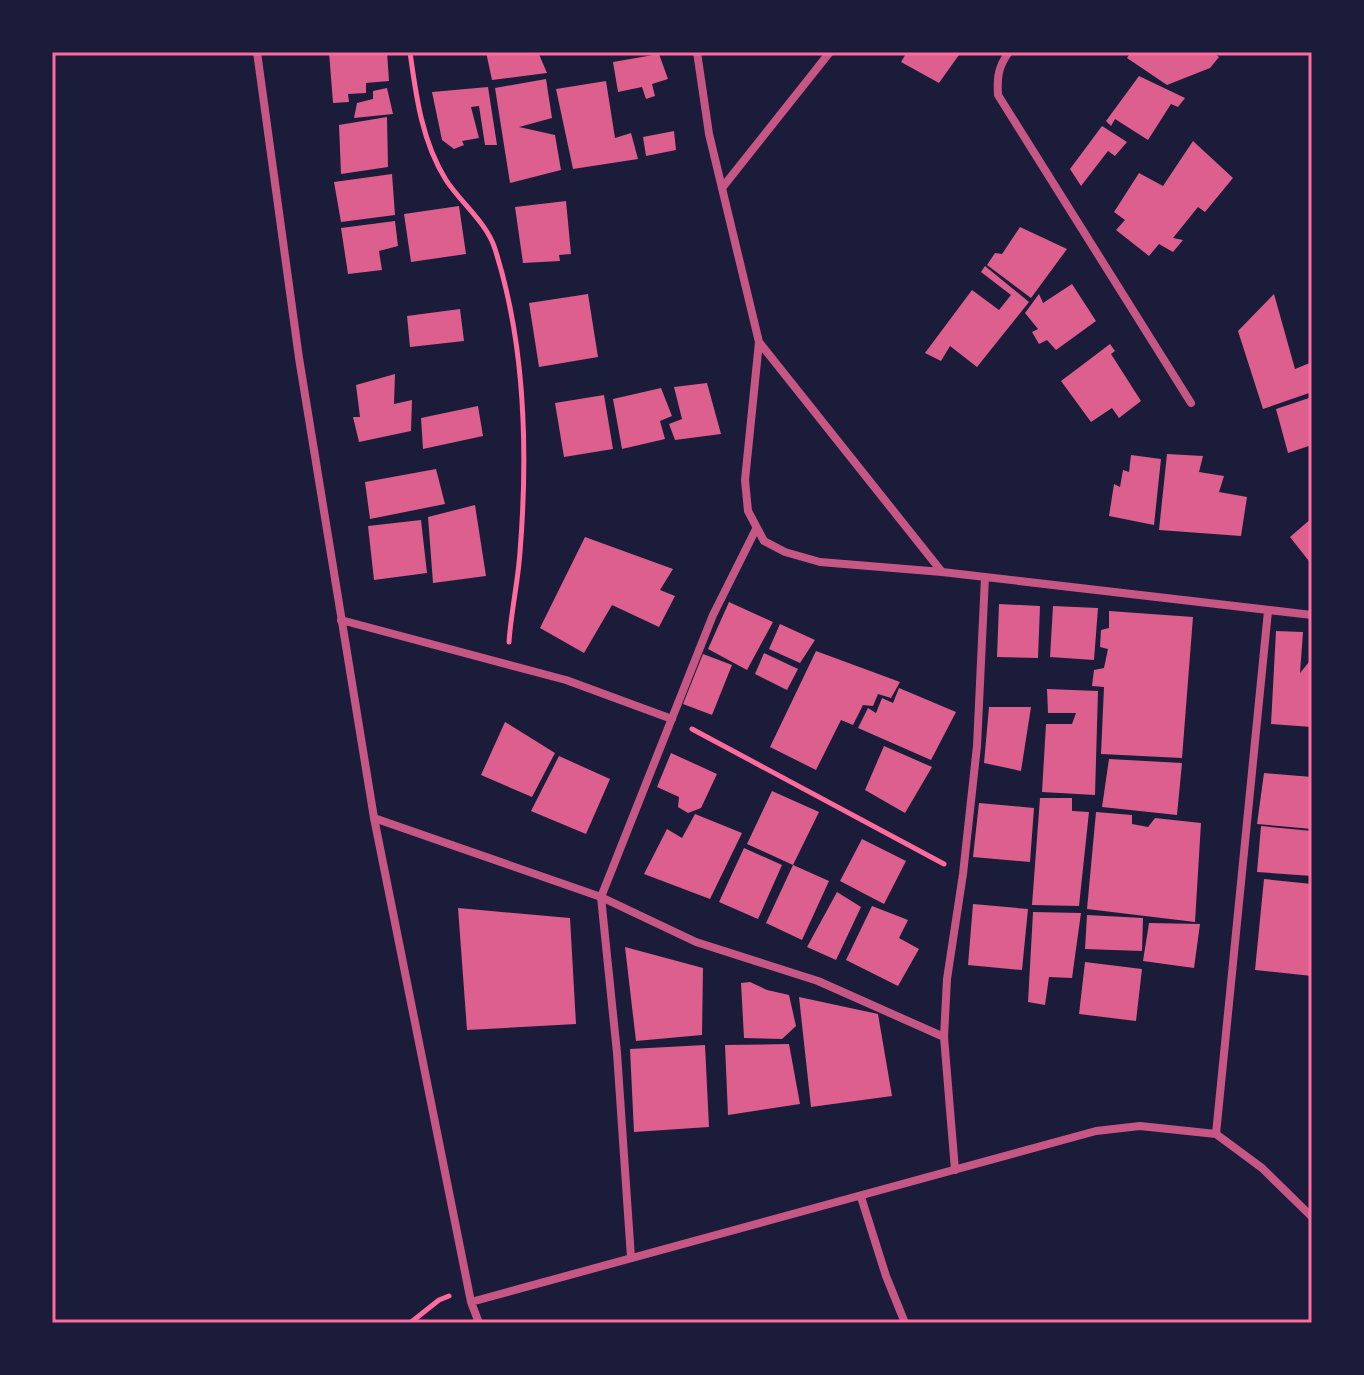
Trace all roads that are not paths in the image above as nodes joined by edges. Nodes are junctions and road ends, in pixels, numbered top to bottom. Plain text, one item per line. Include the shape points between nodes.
1 (257, 52) edge
2 (697, 52) edge
3 (830, 52) edge
4 (1009, 52) edge
5 (722, 188) junction
6 (759, 342) junction
7 (1191, 403) dead end
8 (756, 529) junction
9 (942, 572) junction
10 (985, 577) junction
11 (1268, 611) junction
12 (1312, 615) edge
13 (341, 620) junction
14 (672, 719) junction
15 (374, 818) junction
16 (601, 897) junction
17 (944, 1037) junction
18 (1216, 1134) junction
19 (955, 1170) junction
20 (861, 1197) junction
21 (1312, 1217) edge
22 (631, 1258) junction
23 (471, 1302) junction
24 (479, 1323) edge
25 (905, 1323) edge

1 - 13 street
2 - 5 street
3 - 5 street
4 - 7 street via 1000,64 998,95
5 - 6 street
6 - 8 street via 745,480
6 - 9 street
8 - 9 street via 764,541 785,552 820,562
8 - 14 street via 713,615
9 - 10 street
10 - 11 street
10 - 17 street via 977,746
11 - 12 street
11 - 18 street
13 - 14 street via 566,680
13 - 15 street
14 - 16 street
15 - 16 street
15 - 23 street
16 - 17 street via 696,942 818,981
16 - 22 street
17 - 19 street
18 - 19 street via 1140,1126 1096,1131
18 - 21 street via 1262,1168
19 - 20 street
20 - 22 street
20 - 25 street
22 - 23 street
23 - 24 street

